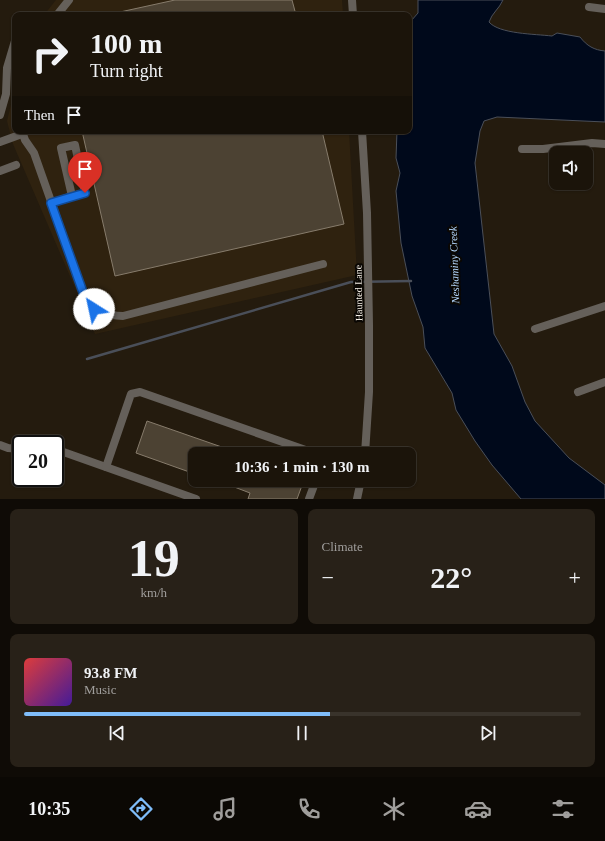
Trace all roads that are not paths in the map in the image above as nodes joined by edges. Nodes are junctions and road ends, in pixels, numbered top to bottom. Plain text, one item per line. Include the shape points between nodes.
1 (69, 0) edge
2 (352, 0) edge
3 (589, 7) dead end
4 (605, 9) edge
5 (59, 12) edge
6 (353, 12) edge
7 (12, 52) edge
8 (9, 62) junction
9 (0, 65) edge
10 (3, 83) edge
11 (0, 115) edge
12 (18, 134) edge
13 (23, 134) edge
14 (362, 134) edge
15 (0, 142) edge
16 (605, 144) edge
17 (522, 149) dead end
18 (16, 165) dead end
19 (0, 171) edge
20 (72, 196) junction
21 (51, 203) junction
22 (323, 264) dead end
23 (605, 306) edge
24 (535, 329) dead end
25 (605, 382) edge
26 (578, 392) dead end
27 (0, 445) edge
28 (297, 447) edge
29 (365, 447) edge
30 (12, 448) edge
31 (64, 452) edge
32 (106, 467) junction
33 (313, 487) edge
34 (360, 487) edge
35 (196, 499) edge
36 (309, 499) edge
37 (357, 499) edge

1 - 5 street
2 - 6 street
3 - 4 street
7 - 8 street
8 - 9 street
8 - 10 street
10 - 11 street via 6,94
12 - 15 street
13 - 21 street via 34,152
14 - 29 street, Haunted Lane via 368,276 369,392
16 - 17 street
18 - 19 street
20 - 20 street via 60,148 75,145 85,193
20 - 21 street
21 - 22 street via 84,295 94,309 116,316
23 - 24 street
25 - 26 street
27 - 30 street
28 - 32 street via 140,392 131,394
31 - 32 street
32 - 35 street
33 - 36 street
34 - 37 street

